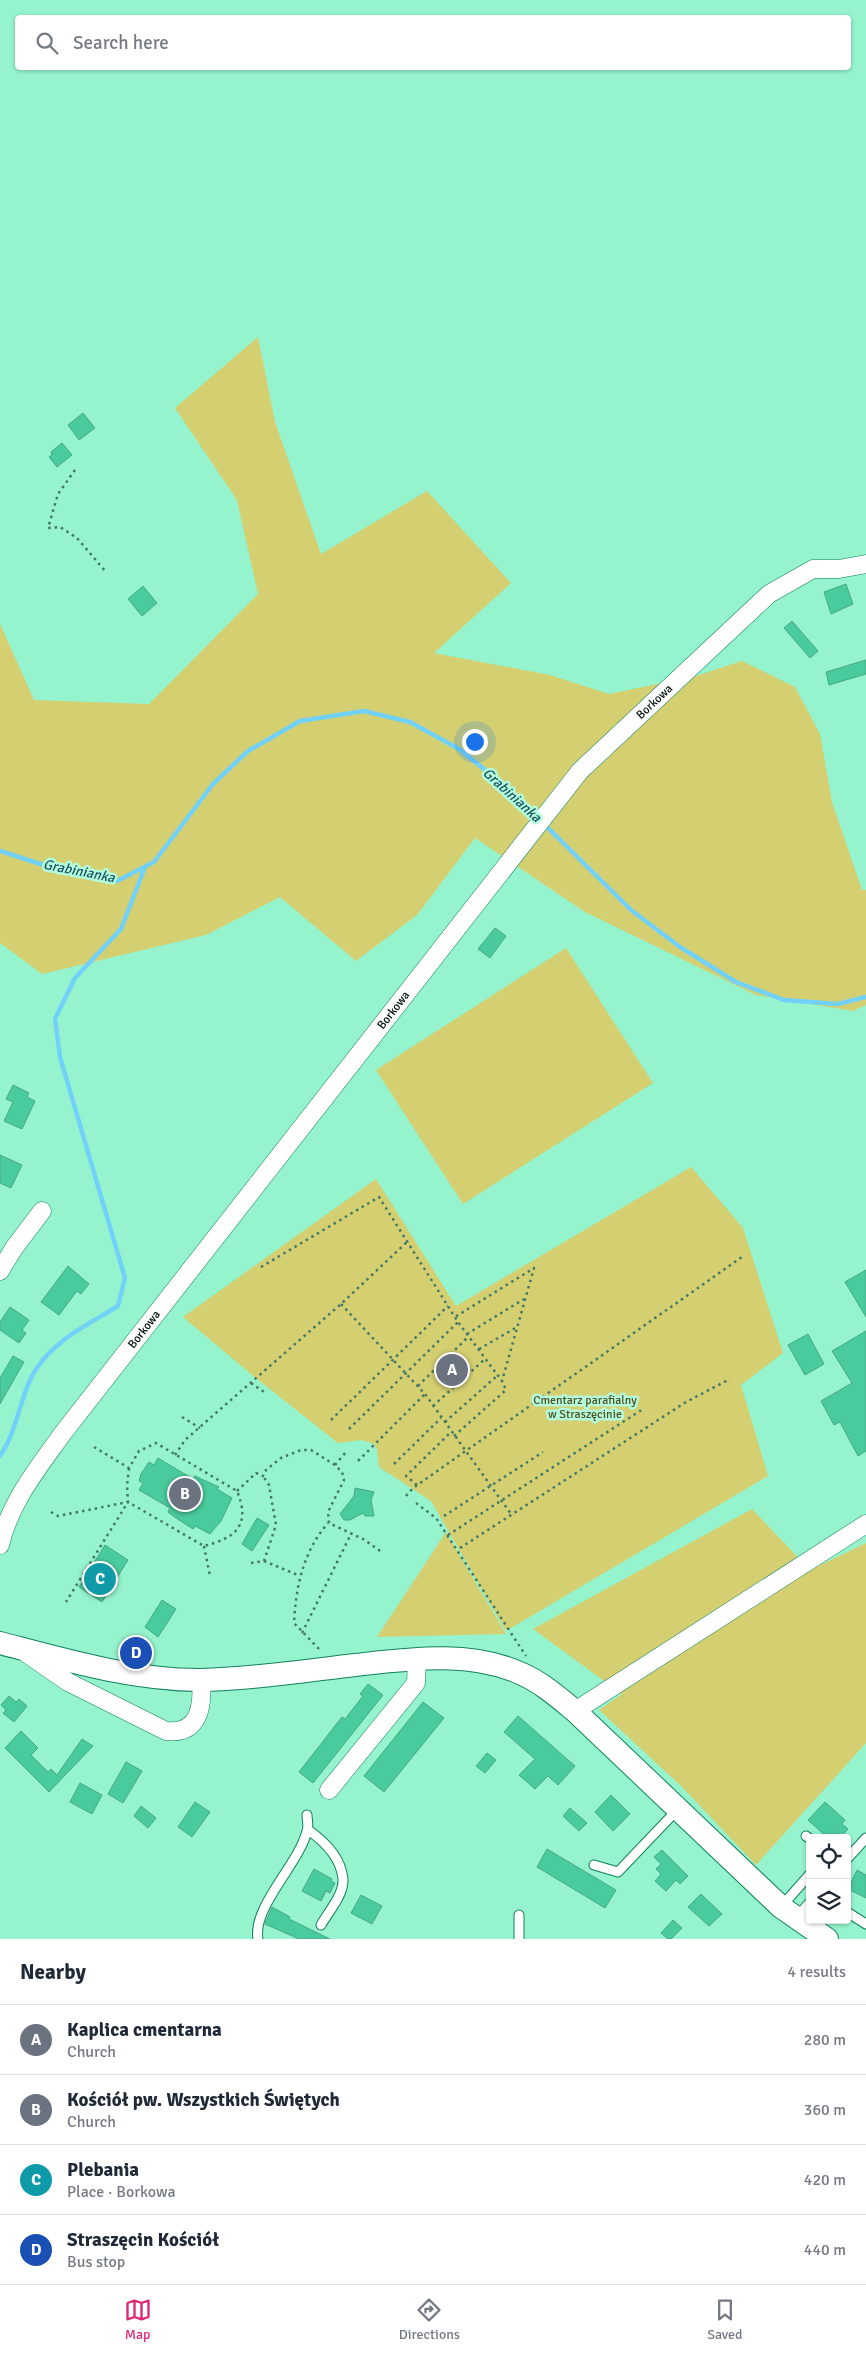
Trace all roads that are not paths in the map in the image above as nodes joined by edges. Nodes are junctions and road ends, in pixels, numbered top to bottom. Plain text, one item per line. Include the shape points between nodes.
1 (866, 564) edge
2 (42, 1211) dead end
3 (0, 1272) edge
4 (866, 1524) edge
5 (0, 1544) edge
6 (9, 1645) edge
7 (417, 1659) junction
8 (201, 1680) junction
9 (575, 1710) junction
10 (330, 1790) dead end
11 (678, 1809) junction
12 (307, 1815) dead end
13 (308, 1830) junction
14 (866, 1838) edge
15 (851, 1855) edge
16 (594, 1865) dead end
17 (808, 1879) edge
18 (796, 1909) edge
19 (519, 1915) dead end
20 (851, 1915) edge
21 (321, 1924) dead end
22 (866, 1924) edge
23 (258, 1939) edge
24 (518, 1939) edge
25 (827, 1939) edge

1 - 5 street, Borkowa via 839,569 813,568 769,594 580,771 64,1433 13,1507
2 - 3 street
4 - 9 street
6 - 8 street via 131,1674
6 - 8 street via 68,1682 166,1731 180,1731 196,1720 201,1704
7 - 8 street
7 - 9 street via 486,1663 521,1673
7 - 10 street via 416,1683
9 - 11 street
11 - 16 lane via 618,1872
11 - 18 street
12 - 13 lane
13 - 21 lane via 324,1841 343,1880 338,1898
13 - 23 lane via 259,1918
14 - 15 lane
17 - 18 lane
18 - 25 street
19 - 24 lane
20 - 22 lane

